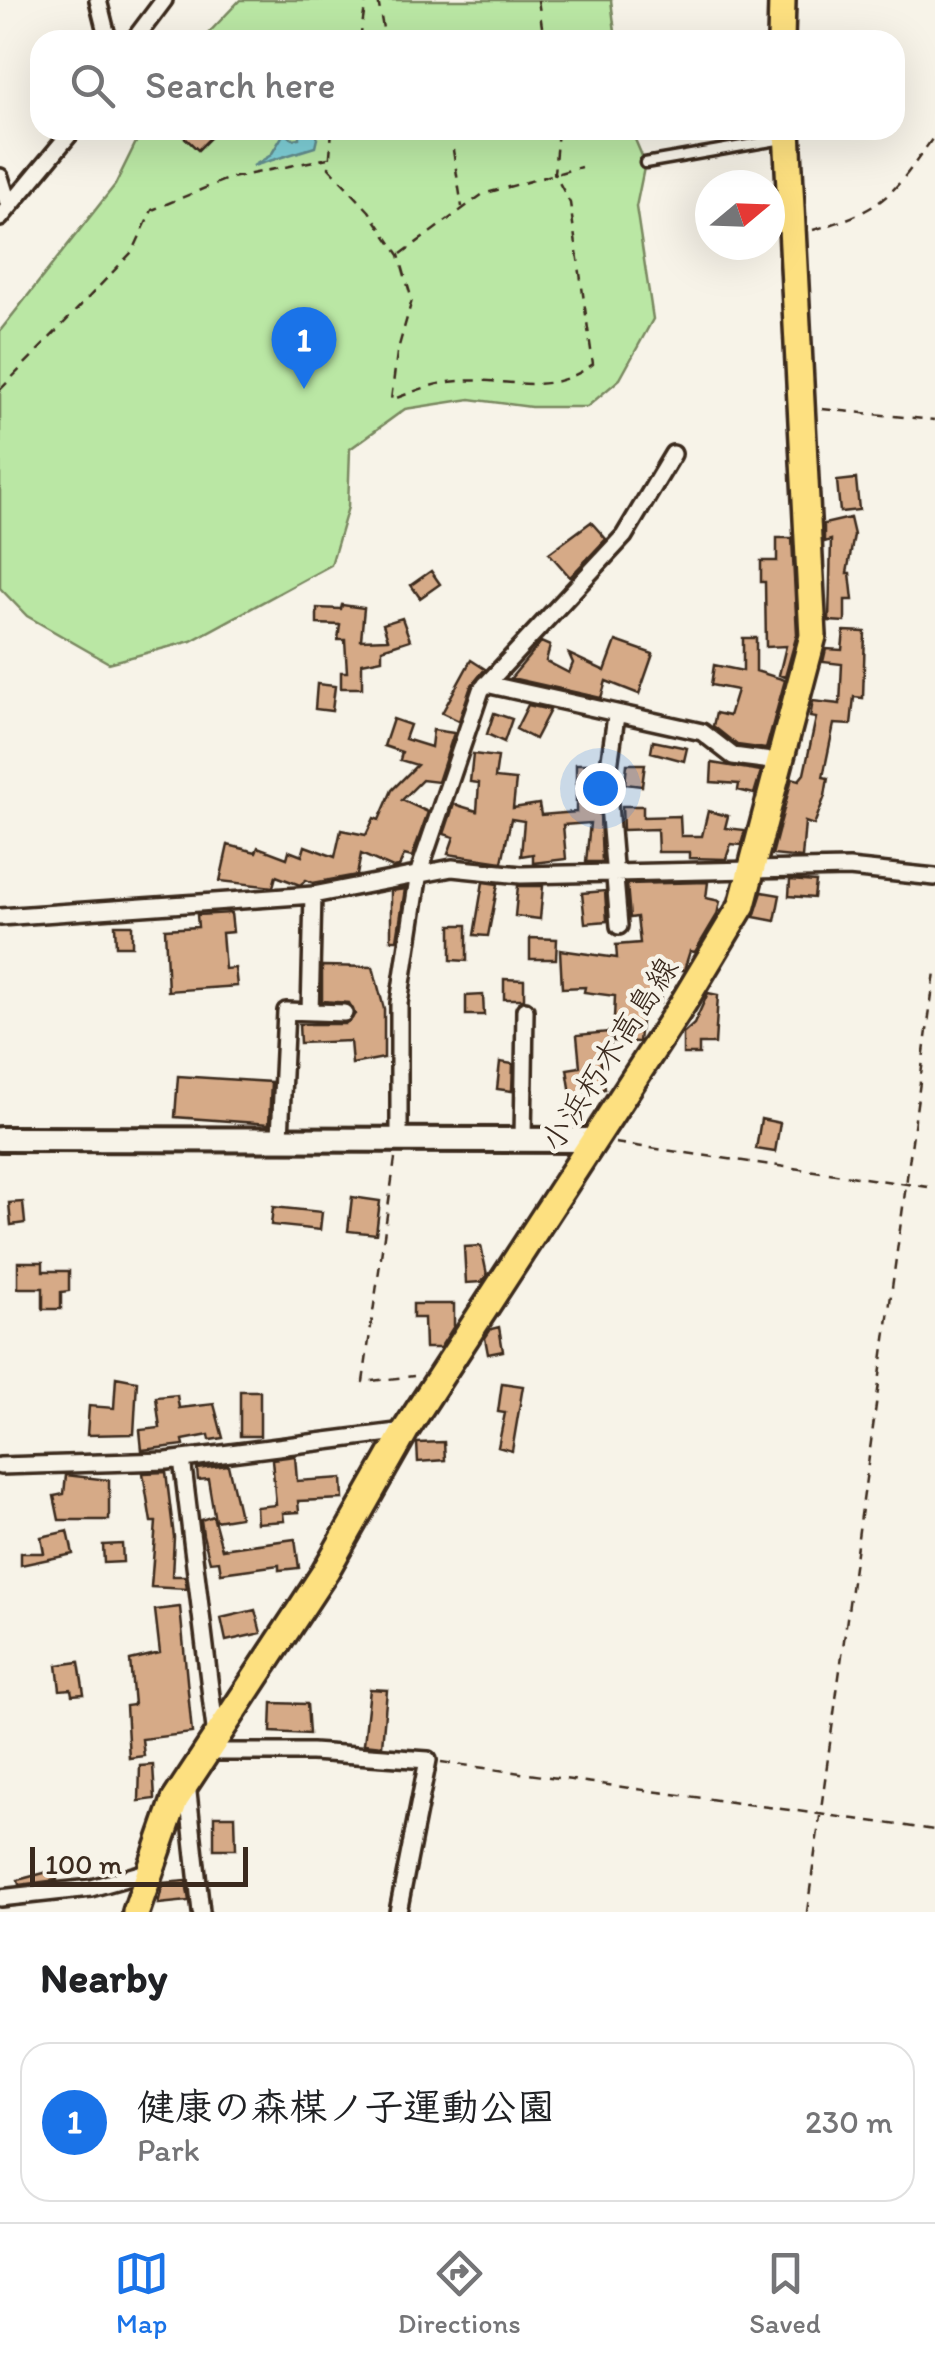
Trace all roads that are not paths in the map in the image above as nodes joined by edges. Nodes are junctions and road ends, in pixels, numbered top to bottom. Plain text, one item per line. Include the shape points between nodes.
1 (98, 0) edge
2 (164, 0) edge
3 (782, 0) edge
4 (106, 30) edge
5 (142, 30) edge
6 (780, 30) edge
7 (65, 140) edge
8 (758, 140) edge
9 (787, 140) edge
10 (645, 163) dead end
11 (0, 177) edge
12 (4, 212) edge
13 (673, 454) dead end
14 (486, 684) junction
15 (616, 716) junction
16 (779, 762) junction
17 (751, 868) junction
18 (419, 872) junction
19 (614, 872) junction
20 (935, 877) edge
21 (313, 895) junction
22 (0, 917) edge
23 (619, 926) dead end
24 (525, 1010) dead end
25 (310, 1012) junction
26 (344, 1013) dead end
27 (280, 1137) junction
28 (399, 1138) junction
29 (0, 1139) edge
30 (523, 1139) junction
31 (590, 1140) junction
32 (404, 1431) junction
33 (182, 1459) junction
34 (0, 1466) edge
35 (212, 1744) junction
36 (187, 1782) junction
37 (147, 1872) junction
38 (0, 1898) edge
39 (136, 1912) edge
40 (201, 1912) edge
41 (398, 1912) edge

1 - 4 street
2 - 5 street
3 - 6 main road
7 - 12 street
8 - 10 lane
9 - 16 main road, 小浜朽木高島線 via 812,636
11 - 12 street
13 - 14 street via 624,536
14 - 15 street
14 - 18 street
15 - 16 street via 702,732 733,756
15 - 19 street via 607,781
16 - 17 main road, 小浜朽木高島線
17 - 19 street
17 - 20 street
17 - 31 main road, 小浜朽木高島線 via 742,904 722,938
18 - 19 street
18 - 21 street
18 - 28 street via 399,1002
19 - 23 street
21 - 22 street
21 - 25 street
24 - 30 street
25 - 26 street
25 - 27 street via 286,1011
27 - 28 main road
27 - 29 main road
28 - 30 main road
30 - 31 main road
31 - 32 main road, 小浜朽木高島線
32 - 33 street
32 - 35 main road, 小浜朽木高島線 via 325,1572
33 - 34 street
33 - 35 street
35 - 36 main road, 小浜朽木高島線
35 - 41 street via 428,1760
36 - 37 main road, 小浜朽木高島線
36 - 40 street
37 - 38 street via 92,1888
37 - 39 main road, 小浜朽木高島線

